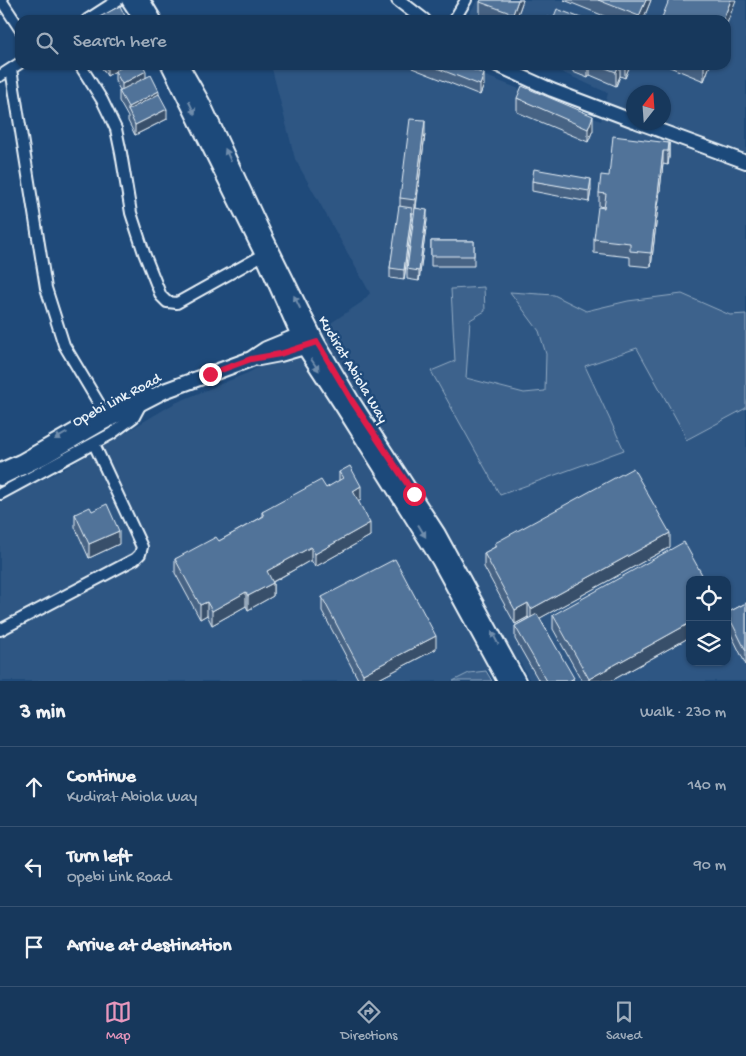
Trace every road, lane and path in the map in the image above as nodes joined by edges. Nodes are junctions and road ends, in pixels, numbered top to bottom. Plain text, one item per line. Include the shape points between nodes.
1 (2, 0) edge
2 (118, 0) edge
3 (129, 0) edge
4 (142, 0) edge
5 (398, 0) edge
6 (466, 0) edge
7 (95, 15) edge
8 (139, 15) edge
9 (151, 15) edge
10 (418, 15) edge
11 (457, 15) edge
12 (15, 21) edge
13 (15, 67) edge
14 (11, 70) junction
15 (83, 70) edge
16 (171, 70) edge
17 (184, 70) edge
18 (508, 70) edge
19 (0, 76) edge
20 (626, 118) edge
21 (659, 130) edge
22 (746, 162) edge
23 (263, 255) junction
24 (307, 339) junction
25 (164, 391) junction
26 (142, 402) junction
27 (103, 418) junction
28 (94, 444) junction
29 (0, 469) edge
30 (0, 478) edge
31 (0, 494) edge
32 (0, 630) edge
33 (505, 681) edge
34 (518, 681) edge

1 - 12 street
2 - 7 street
3 - 8 main road
4 - 9 main road
5 - 10 street
6 - 11 street
13 - 14 street
14 - 19 street
14 - 27 street via 46,288 64,345
15 - 23 street via 116,130 136,233 161,296 168,302 177,303
16 -> 23 main road, Kudirat Abiola Way
24 -> 17 main road, Kudirat Abiola Way via 265,237
18 - 20 street
21 - 22 street
23 - 24 main road, Kudirat Abiola Way
24 - 25 main road, Opebi Link Road via 266,349 251,359
24 -> 33 main road, Kudirat Abiola Way via 343,407 439,560
34 -> 24 main road, Kudirat Abiola Way via 438,534 352,401
25 - 26 main road, Opebi Link Road
25 - 27 street via 144,394
26 - 27 main road, Opebi Link Road
26 - 28 street via 134,417
27 -> 29 street
27 - 30 main road, Opebi Link Road via 46,456
28 - 31 street
28 - 32 street via 142,548 140,554

